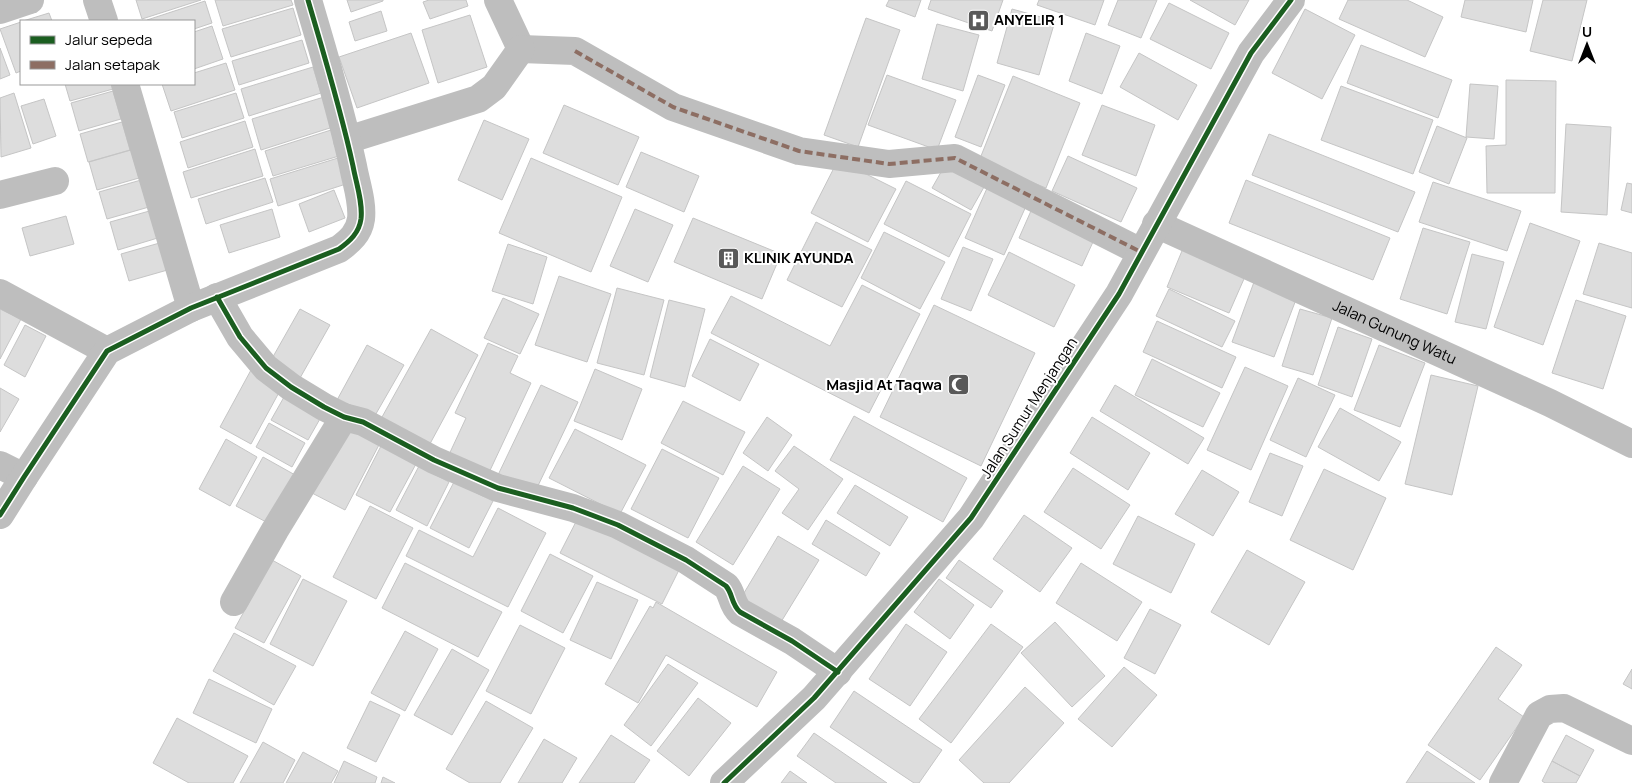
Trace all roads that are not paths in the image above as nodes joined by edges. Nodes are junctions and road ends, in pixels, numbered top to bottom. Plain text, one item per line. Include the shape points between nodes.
1 (30, 0) edge
2 (97, 0) edge
3 (308, 0) edge
4 (498, 0) edge
5 (1291, 0) edge
6 (0, 10) edge
7 (104, 20) edge
8 (521, 49) junction
9 (125, 85) edge
10 (347, 140) junction
11 (55, 181) dead end
12 (0, 195) edge
13 (1156, 224) junction
14 (1141, 252) junction
15 (0, 293) edge
16 (217, 297) junction
17 (191, 308) junction
18 (107, 351) junction
19 (344, 417) junction
20 (1632, 444) edge
21 (12, 471) edge
22 (0, 516) edge
23 (234, 602) dead end
24 (838, 672) junction
25 (1632, 740) edge
26 (724, 783) edge
27 (1503, 783) edge

1 - 6 street
2 - 7 street
3 - 10 street
4 - 8 street
5 - 13 street, Jalan Sumur Menjangan via 1252,53
8 - 10 street via 494,88 478,100
8 - 14 street via 575,51 673,107 799,151 889,164 954,158
9 - 17 street
10 - 16 street via 361,220 350,241 339,249
11 - 12 street
13 - 14 street, Jalan Sumur Menjangan
13 - 20 street, Jalan Gunung Watu via 1550,403
14 - 24 street, Jalan Sumur Menjangan via 1119,294 971,518
15 - 18 street
16 - 17 street
16 - 19 street via 240,337 266,368 291,387
17 - 18 street
18 - 21 street
19 - 23 street
19 - 24 street via 363,422 434,460 498,488 573,508 618,525 686,560 726,586 734,607 740,612
21 - 22 street
24 - 26 street, Jalan Sumur Menjangan
25 - 27 street via 1564,708 1550,709 1539,715

